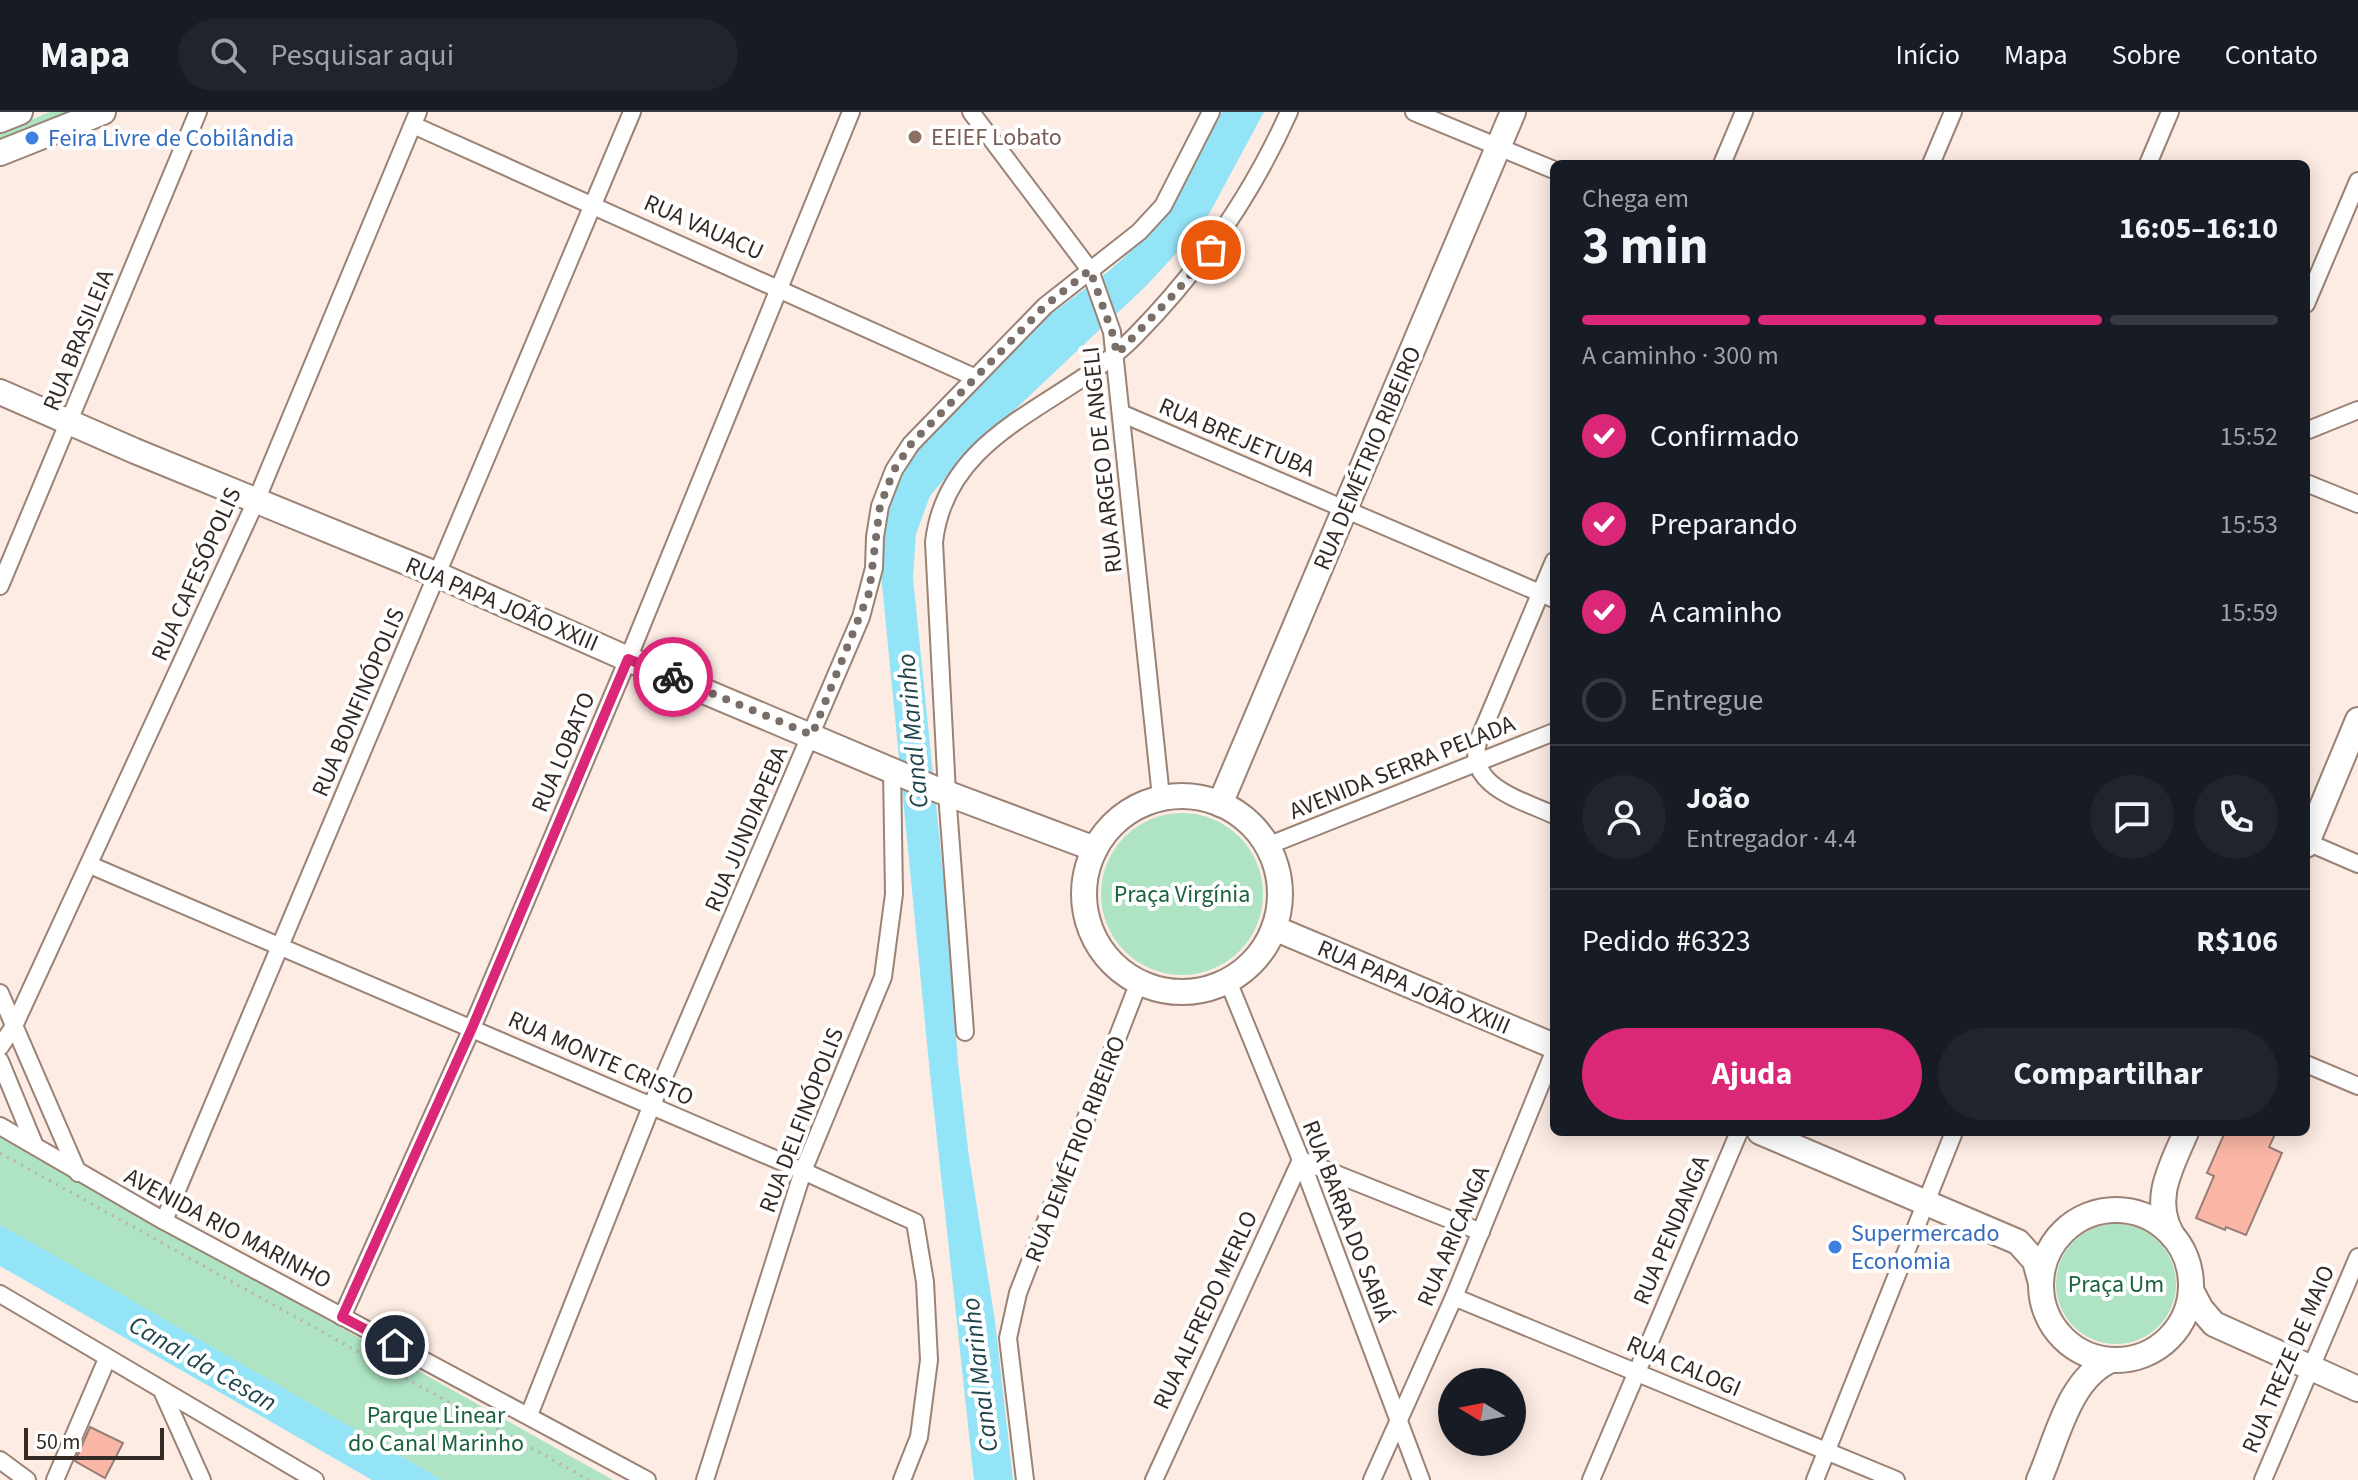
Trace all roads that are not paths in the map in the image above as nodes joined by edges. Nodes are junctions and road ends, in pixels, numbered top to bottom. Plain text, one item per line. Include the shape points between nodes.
1 (20, 112) edge
2 (103, 112) edge
3 (198, 112) edge
4 (632, 112) edge
5 (851, 112) edge
6 (971, 112) edge
7 (1211, 112) edge
8 (1289, 112) edge
9 (1414, 112) edge
10 (1513, 112) edge
11 (1744, 112) edge
12 (1953, 112) edge
13 (2170, 112) edge
14 (416, 118) edge
15 (0, 120) edge
16 (1498, 147) junction
17 (0, 153) edge
18 (1724, 160) edge
19 (1933, 160) edge
20 (2150, 160) edge
21 (1550, 168) edge
22 (2358, 181) edge
23 (592, 203) junction
24 (1092, 275) junction
25 (780, 288) junction
26 (2310, 295) edge
27 (1117, 354) junction
28 (974, 377) junction
29 (0, 392) edge
30 (2358, 410) edge
31 (1123, 414) junction
32 (70, 421) junction
33 (2310, 429) edge
34 (2310, 485) edge
35 (256, 501) junction
36 (2358, 504) edge
37 (1345, 509) junction
38 (438, 575) junction
39 (0, 586) edge
40 (1547, 596) edge
41 (628, 659) junction
42 (2358, 720) edge
43 (1550, 734) edge
44 (812, 735) junction
45 (1477, 763) junction
46 (896, 771) junction
47 (942, 791) junction
48 (1161, 797) junction
49 (1220, 804) junction
50 (1550, 813) edge
51 (2310, 836) edge
52 (2310, 844) edge
53 (1267, 846) junction
54 (1095, 849) junction
55 (2358, 864) edge
56 (90, 865) junction
57 (1274, 928) junction
58 (280, 946) junction
59 (1228, 981) junction
60 (1139, 982) junction
61 (0, 993) edge
62 (14, 1026) junction
63 (472, 1028) junction
64 (965, 1032) dead end
65 (1550, 1044) edge
66 (0, 1047) edge
67 (0, 1061) edge
68 (1550, 1062) edge
69 (2310, 1066) edge
70 (2358, 1086) edge
71 (651, 1107) junction
72 (0, 1126) edge
73 (1737, 1136) edge
74 (1770, 1136) edge
75 (1952, 1136) edge
76 (2184, 1136) edge
77 (35, 1146) junction
78 (1301, 1160) junction
79 (803, 1171) junction
80 (78, 1173) junction
81 (2168, 1175) junction
82 (1925, 1201) junction
83 (2112, 1209) junction
84 (164, 1221) junction
85 (1481, 1232) junction
86 (2060, 1234) junction
87 (2172, 1235) junction
88 (2007, 1237) junction
89 (2358, 1257) edge
90 (2041, 1280) junction
91 (2191, 1290) junction
92 (0, 1294) edge
93 (1454, 1297) junction
94 (342, 1317) junction
95 (2221, 1328) junction
96 (2171, 1336) junction
97 (2071, 1346) junction
98 (107, 1359) junction
99 (2111, 1360) junction
100 (2310, 1368) junction
101 (1637, 1372) junction
102 (2358, 1389) edge
103 (163, 1393) junction
104 (2075, 1393) junction
105 (529, 1415) junction
106 (1398, 1423) junction
107 (1828, 1452) junction
108 (0, 1460) edge
109 (27, 1480) edge
110 (55, 1480) edge
111 (202, 1480) edge
112 (315, 1480) edge
113 (647, 1480) edge
114 (705, 1480) edge
115 (902, 1480) edge
116 (1025, 1480) edge
117 (1154, 1480) edge
118 (1372, 1480) edge
119 (1421, 1480) edge
120 (1591, 1480) edge
121 (1815, 1480) edge
122 (1896, 1480) edge
123 (2039, 1480) edge
124 (2263, 1480) edge

1 - 15 street
2 - 17 street
3 - 32 street, RUA BRASILEIA
4 - 23 street, RUA BONFINÓPOLIS
5 - 25 street, RUA LOBATO
6 - 24 street, RUA ARGEO DE ANGELI
7 - 24 street, RUA JUNDIAPEBA via 1163,206
8 - 27 street via 1221,235
9 - 16 street
10 - 16 street, RUA DEMÉTRIO RIBEIRO
11 - 18 street
12 - 19 street
13 - 20 street
14 - 23 street, RUA VAUACU
14 - 35 street, RUA CAFESÓPOLIS
16 - 21 street
16 - 37 street, RUA DEMÉTRIO RIBEIRO
22 - 26 street
23 - 25 street, RUA VAUACU
23 - 38 street, RUA BONFINÓPOLIS
24 - 27 street, RUA ARGEO DE ANGELI
24 - 28 street, RUA JUNDIAPEBA via 1045,306
25 - 28 street, RUA VAUACU
25 - 41 street, RUA LOBATO
27 - 31 street, RUA ARGEO DE ANGELI
27 - 47 street via 1002,430 966,466 944,498 934,542
28 - 44 street, RUA JUNDIAPEBA via 911,444 894,470 880,506 869,593
29 - 32 street, RUA PAPA JOÃO XXIII
30 - 33 street
31 - 37 street, RUA BREJETUBA
31 - 48 street, RUA ARGEO DE ANGELI
32 - 35 street, RUA PAPA JOÃO XXIII
32 - 39 street, RUA BRASILEIA
34 - 36 street
35 - 38 street, RUA PAPA JOÃO XXIII
35 - 56 street, RUA CAFESÓPOLIS
37 - 40 street, RUA BREJETUBA
37 - 49 street, RUA DEMÉTRIO RIBEIRO
38 - 41 street, RUA PAPA JOÃO XXIII
38 - 58 street, RUA BONFINÓPOLIS
40 - 45 street via 1479,739
41 - 44 street, RUA PAPA JOÃO XXIII
41 - 63 street, RUA LOBATO
42 - 51 street
43 - 45 street, AVENIDA SERRA PELADA
44 - 46 street, RUA PAPA JOÃO XXIII
44 - 71 street, RUA JUNDIAPEBA
45 - 50 street via 1491,785
45 - 53 street, AVENIDA SERRA PELADA
46 - 47 street, RUA PAPA JOÃO XXIII
46 - 79 street, RUA DELFINÓPOLIS via 894,894 883,977
47 - 54 street, RUA PAPA JOÃO XXIII
47 - 64 street
48 - 49 street via 1191,796
48 - 54 street via 1122,816
49 - 53 street via 1250,824
52 - 55 street
53 - 57 street via 1279,887
54 - 60 street via 1085,884 1087,919 1103,952
56 - 58 street, RUA MONTE CRISTO
56 - 62 street, RUA CAFESÓPOLIS
57 - 59 street via 1256,959
57 - 65 street, RUA PAPA JOÃO XXIII
58 - 63 street, RUA MONTE CRISTO
58 - 84 street, RUA BONFINÓPOLIS
59 - 60 street via 1184,992
59 - 78 street, RUA BARRA DO SABIÁ
60 - 116 street, RUA DEMÉTRIO RIBEIRO via 1012,1316 1010,1364
61 - 62 street
62 - 66 street, RUA CAFESÓPOLIS
62 - 80 street
63 - 71 street, RUA MONTE CRISTO
63 - 94 street, RUA LOBATO
67 - 77 street
68 - 85 street, RUA ARICANGA
69 - 70 street
71 - 79 street, RUA MONTE CRISTO
71 - 105 street, RUA JUNDIAPEBA
72 - 77 street, AVENIDA RIO MARINHO
73 - 101 street, RUA PENDANGA
74 - 82 street
75 - 82 street
76 - 81 street
77 - 80 street, AVENIDA RIO MARINHO
78 - 85 street
78 - 106 street, RUA BARRA DO SABIÁ
78 - 117 street, RUA ALFREDO MERLO
79 - 114 street, RUA DELFINÓPOLIS
79 - 115 street, RUA MONTE CRISTO via 915,1222 929,1360 919,1437
80 - 84 street, AVENIDA RIO MARINHO
81 - 83 street via 2136,1203
81 - 87 street via 2162,1205
82 - 88 street
82 - 107 street
83 - 86 street via 2080,1218
83 - 87 street via 2145,1215
84 - 94 street, AVENIDA RIO MARINHO
85 - 93 street, RUA ARICANGA
86 - 88 street via 2033,1242
86 - 90 street via 2046,1255
87 - 91 street via 2186,1257
88 - 90 street via 2030,1253
89 - 100 street, RUA TREZE DE MAIO
90 - 97 street via 2046,1313
91 - 95 street
91 - 96 street via 2185,1314
92 - 98 street
93 - 101 street, RUA CALOGI
93 - 106 street, RUA ARICANGA
94 - 105 street, AVENIDA RIO MARINHO
95 - 96 street via 2195,1328
95 - 100 street
96 - 99 street via 2144,1355
97 - 99 street
97 - 104 street via 2077,1369
98 - 103 street
98 - 110 street
99 - 104 street via 2090,1372
100 - 102 street
100 - 124 street, RUA TREZE DE MAIO
101 - 107 street, RUA CALOGI
101 - 120 street, RUA PENDANGA
103 - 111 street
103 - 112 street
104 - 123 street
105 - 113 street, AVENIDA RIO MARINHO
106 - 118 street, RUA ARICANGA
106 - 119 street, RUA BARRA DO SABIÁ
107 - 121 street
107 - 122 street, RUA CALOGI
108 - 109 street

